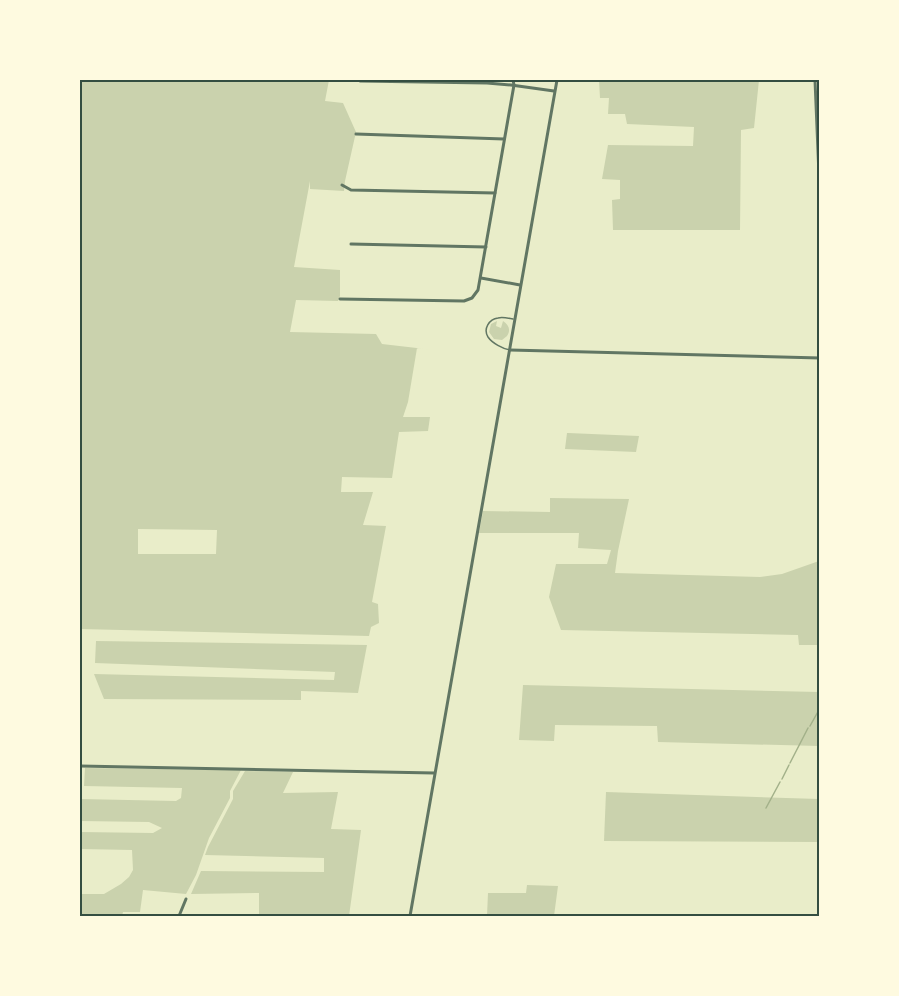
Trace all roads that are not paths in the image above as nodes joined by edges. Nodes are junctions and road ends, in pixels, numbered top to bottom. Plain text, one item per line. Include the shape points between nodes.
1 (513, 80) edge
2 (556, 80) edge
3 (815, 80) edge
4 (360, 81) edge
5 (514, 85) junction
6 (554, 91) junction
7 (356, 134) dead end
8 (504, 139) junction
9 (342, 185) dead end
10 (495, 193) junction
11 (819, 199) edge
12 (351, 244) dead end
13 (486, 247) junction
14 (481, 278) junction
15 (520, 285) junction
16 (340, 299) dead end
17 (514, 319) junction
18 (510, 350) junction
19 (819, 358) edge
20 (80, 766) edge
21 (434, 773) junction
22 (186, 899) dead end
23 (179, 916) edge
24 (410, 916) edge

1 - 5 street
2 - 6 street
3 - 11 street
4 - 5 street
5 - 6 street
5 - 8 street
6 - 15 street
7 - 8 street
8 - 10 street
9 - 10 street via 351,190
10 - 13 street
12 - 13 street
13 - 14 street
14 - 15 street
14 - 16 street via 478,290 464,301
15 - 17 street
17 - 18 street
17 - 18 lane via 492,320 486,332 490,340
18 - 19 street
18 - 21 street
20 - 21 street
21 - 24 street
22 - 23 street

